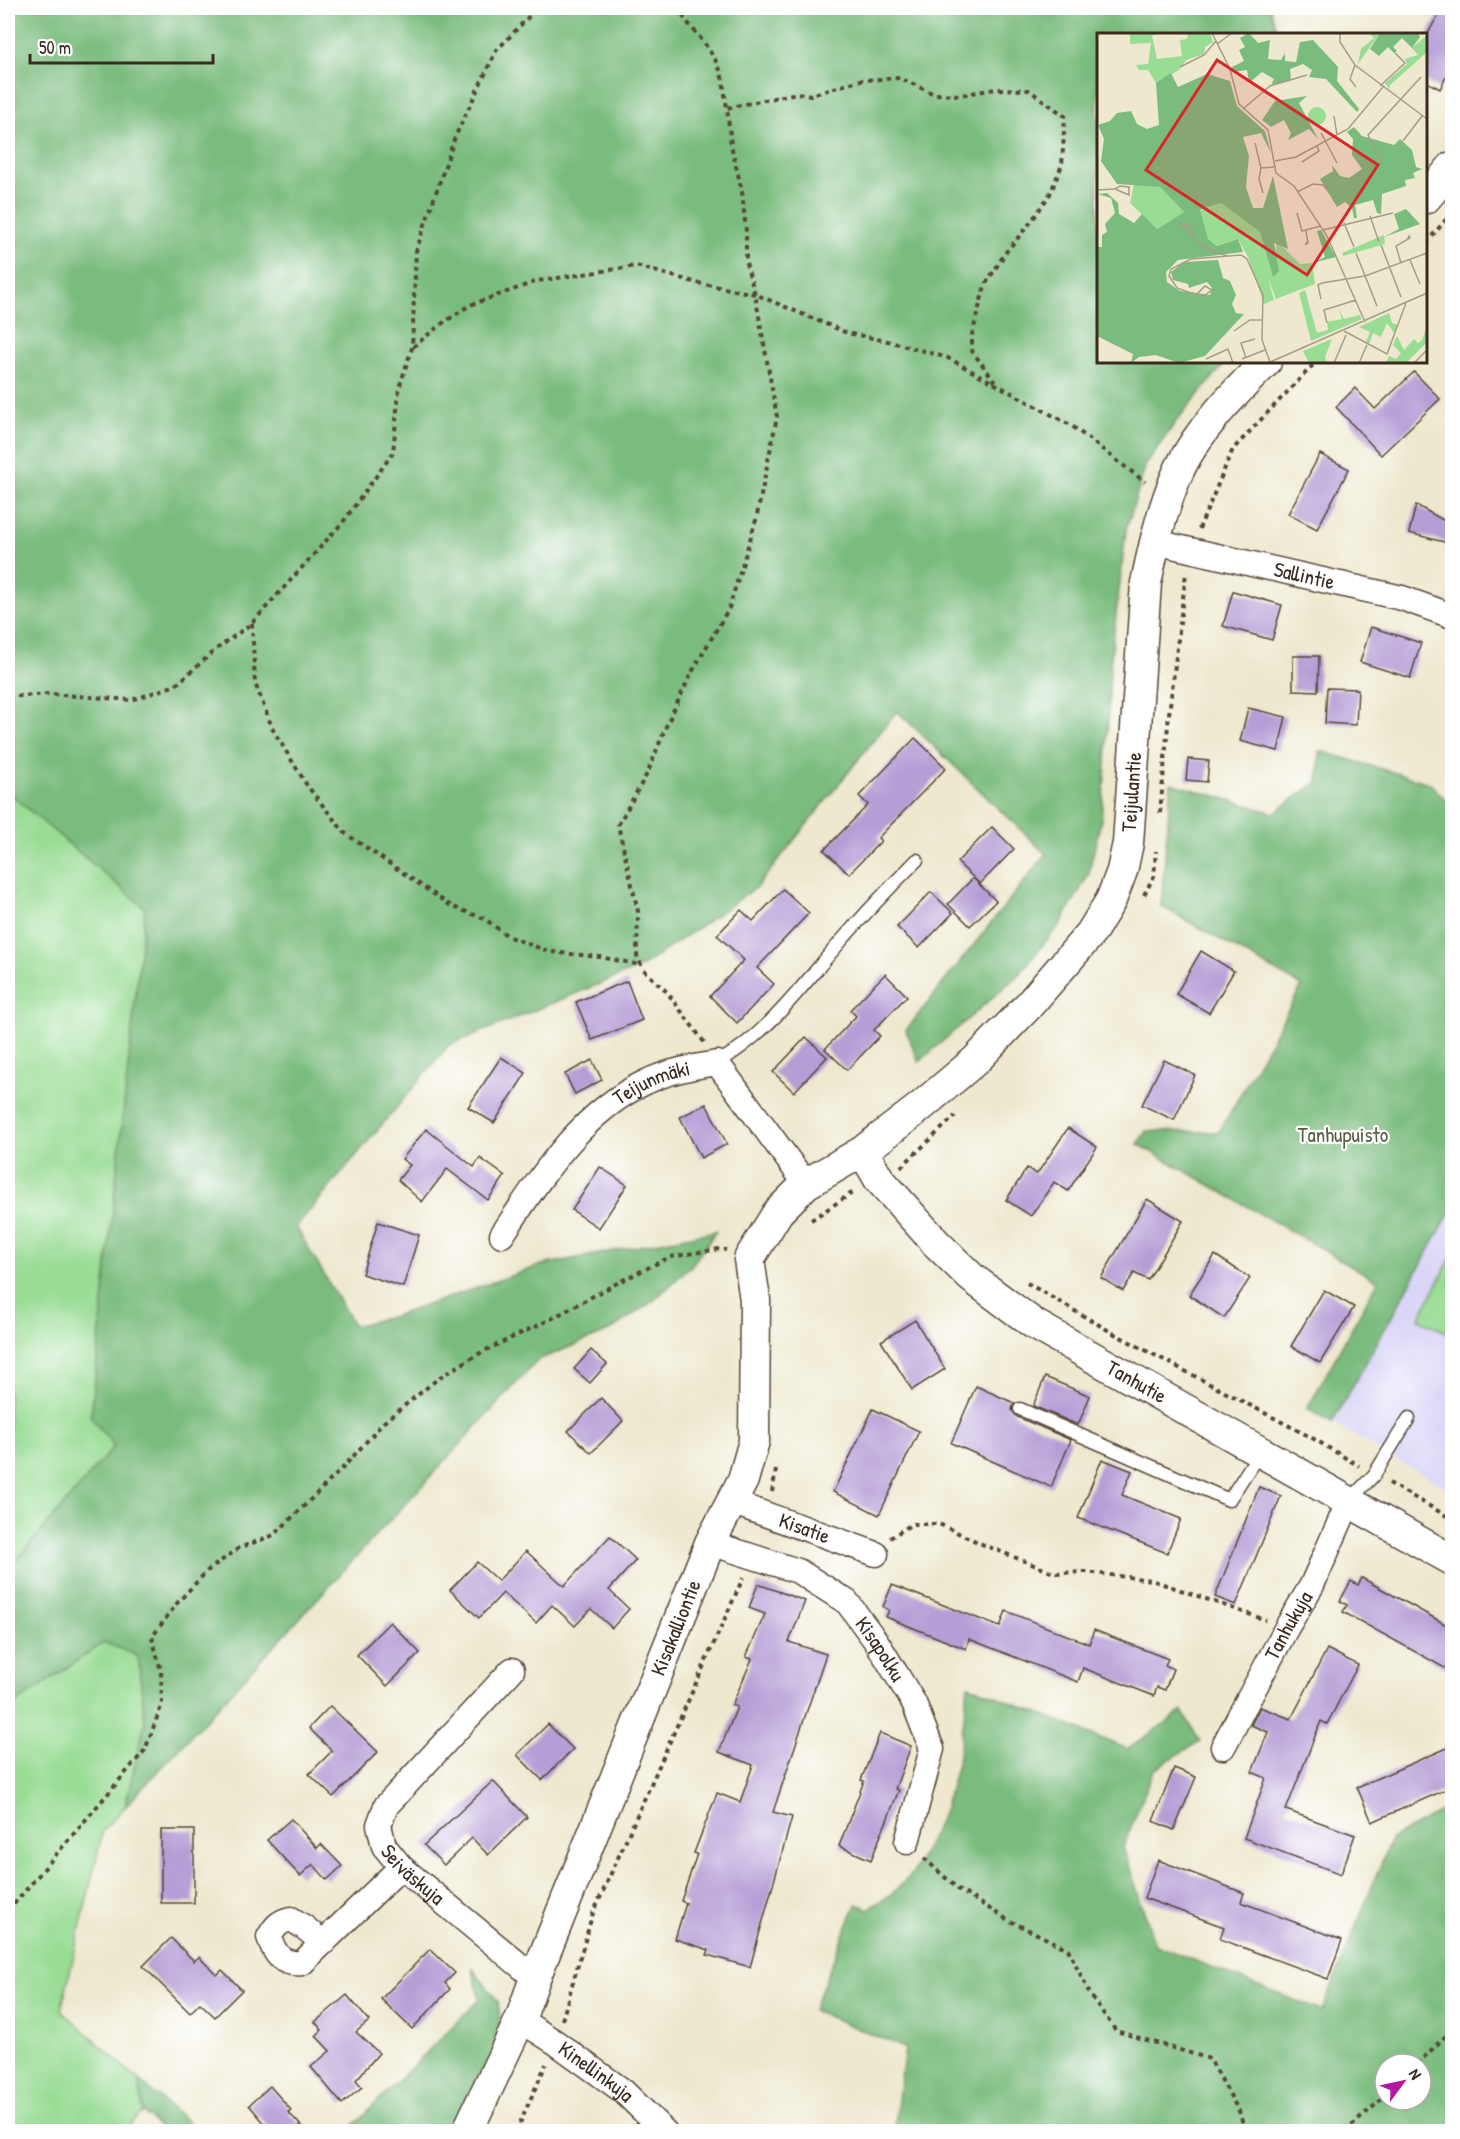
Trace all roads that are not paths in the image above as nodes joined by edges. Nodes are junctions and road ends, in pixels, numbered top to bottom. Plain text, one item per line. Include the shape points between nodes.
1 (1452, 167) edge
2 (1427, 196) edge
3 (1265, 363) edge
4 (1155, 542) junction
5 (1452, 616) edge
6 (917, 860) dead end
7 (717, 1063) junction
8 (863, 1151) junction
9 (806, 1184) junction
10 (502, 1235) dead end
11 (1020, 1409) dead end
12 (1409, 1418) dead end
13 (1261, 1450) junction
14 (1350, 1501) junction
15 (731, 1502) junction
16 (710, 1543) junction
17 (876, 1554) road end
18 (1452, 1560) edge
19 (512, 1670) dead end
20 (1223, 1747) dead end
21 (907, 1842) road end
22 (400, 1867) junction
23 (323, 1942) dead end
24 (535, 1978) junction
25 (520, 2020) junction
26 (467, 2132) edge
27 (665, 2132) edge

1 - 2 street
3 - 4 street, Teijulantie via 1206,427 1180,467
4 - 5 street, Sallintie via 1402,598
4 - 8 street, Teijulantie via 1146,583 1128,843 1111,900 1091,933 976,1060
6 - 7 lane via 874,903 768,1026
7 - 9 street, Teijunmäki
7 - 10 street, Teijunmäki via 647,1081 597,1113 561,1151
8 - 9 street
8 - 13 street, Tanhutie via 879,1179 972,1278 1034,1324
9 - 15 street, Kisakalliontie via 778,1212 749,1259 755,1300 754,1440 743,1480
11 - 13 lane via 1229,1500
12 - 14 lane via 1374,1475
13 - 14 street, Tanhutie
14 - 18 street, Tanhutie
14 - 20 street, Tanhukuja via 1312,1585
15 - 16 street, Kisakalliontie
15 - 17 street, Kisatie
16 - 21 street, Kisapolku via 798,1571 847,1602 878,1644 914,1703 932,1749
16 - 24 street, Kisakalliontie
19 - 22 street, Seiväskuja via 386,1806 379,1825 384,1846
22 - 23 street
22 - 24 street, Seiväskuja
24 - 25 street, Kisakalliontie
25 - 26 street, Kisakalliontie
25 - 27 street, Kinellinkuja via 624,2091

